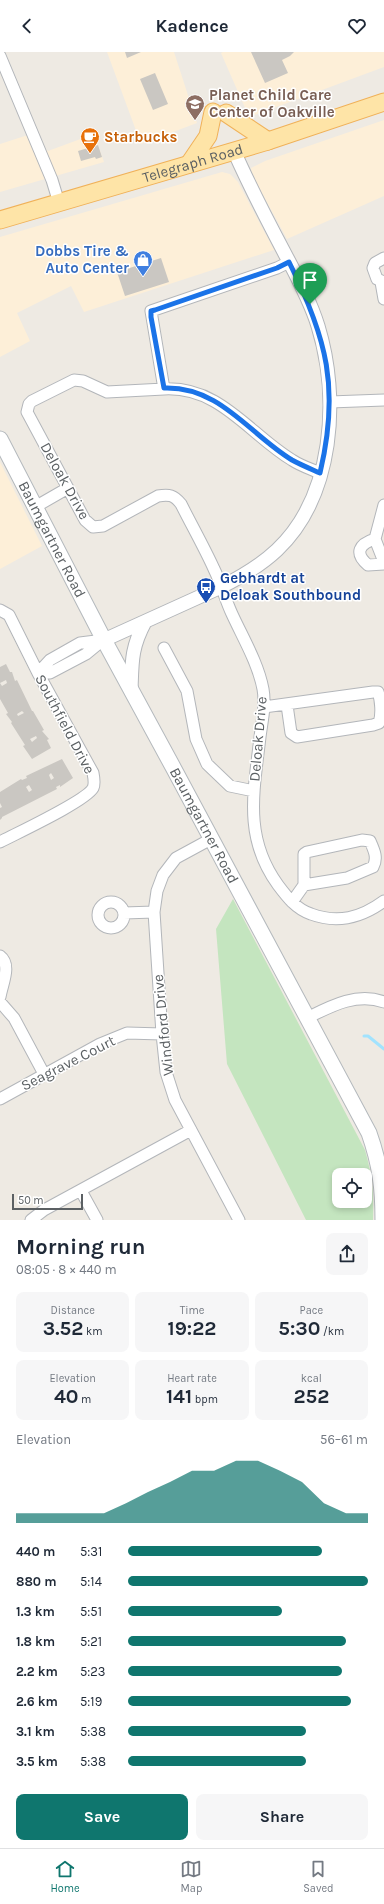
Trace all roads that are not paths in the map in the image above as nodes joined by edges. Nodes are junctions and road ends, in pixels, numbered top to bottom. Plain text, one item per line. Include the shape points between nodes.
1 (0, 56) edge
2 (384, 102) edge
3 (268, 141) junction
4 (234, 151) junction
5 (189, 164) junction
6 (59, 203) junction
7 (0, 220) edge
8 (384, 258) edge
9 (289, 262) junction
10 (383, 282) edge
11 (384, 299) edge
12 (164, 388) junction
13 (384, 400) edge
14 (330, 402) junction
15 (0, 438) edge
16 (320, 473) junction
17 (68, 488) junction
18 (384, 505) edge
19 (35, 507) junction
20 (375, 539) junction
21 (384, 563) edge
22 (221, 587) junction
23 (0, 610) edge
24 (145, 622) junction
25 (104, 640) junction
26 (164, 648) dead end
27 (38, 673) junction
28 (131, 690) junction
29 (287, 705) junction
30 (264, 708) junction
31 (254, 791) junction
32 (212, 839) junction
33 (0, 842) edge
34 (304, 885) junction
35 (384, 901) edge
36 (292, 902) junction
37 (154, 912) junction
38 (124, 913) dead end
39 (0, 956) edge
40 (0, 997) edge
41 (383, 1001) edge
42 (0, 1002) edge
43 (307, 1018) junction
44 (162, 1034) junction
45 (44, 1074) junction
46 (0, 1099) edge
47 (192, 1130) junction
48 (81, 1191) junction
49 (31, 1220) edge
50 (97, 1220) edge
51 (240, 1220) edge
52 (383, 1220) edge

1 - 6 street via 52,180
2 - 3 main road, Telegraph Road
3 - 4 main road, Telegraph Road
3 - 5 main road via 220,112
4 - 5 main road, Telegraph Road
4 - 9 street
5 - 6 main road, Telegraph Road
6 - 7 main road, Telegraph Road
8 - 10 street via 375,263 373,268 377,279
9 - 12 street via 151,311
9 - 14 street via 318,325 326,363
10 - 11 street
12 - 16 street, Deloak Drive via 191,390 205,395 292,460
12 - 17 street, Deloak Drive via 107,392 84,381 74,380 29,404 27,412
13 - 14 street
14 - 16 street
15 - 19 main road, Baumgartner Road
16 - 22 street via 308,507 281,545 264,562
17 - 19 street
17 - 22 street, Deloak Drive via 85,520 92,527 103,526 158,496 167,494 175,497
18 - 20 street
19 - 25 main road, Baumgartner Road
20 - 21 street
20 - 21 street via 363,544 360,555 368,565
22 - 24 street
22 - 30 street, Deloak Drive via 259,674
23 - 27 street, Southfield Drive via 9,615
24 - 25 street
24 - 28 street via 132,654
25 - 27 street via 80,643 50,660
25 - 28 main road, Baumgartner Road
26 - 31 street via 187,691 196,739 207,764 230,786
27 - 33 street, Southfield Drive via 95,780 93,788 81,800
28 - 32 main road, Baumgartner Road
29 - 29 street via 291,732 297,737 373,725 379,723 380,718 378,692
29 - 30 street
30 - 31 street, Deloak Drive
31 - 36 street, Deloak Drive via 254,834 272,877
32 - 37 street, Windford Drive via 176,858 168,868 157,890
32 - 43 main road, Baumgartner Road
34 - 34 street via 304,854 307,852 366,840 370,842 375,854 373,867 347,878
34 - 36 street
35 - 36 street, Deloak Drive via 353,918 334,920 306,913
37 - 38 street
37 - 44 street, Windford Drive
39 - 40 street via 7,966
41 - 43 street via 360,998 348,1000
42 - 45 street via 14,1018
43 - 52 main road, Baumgartner Road via 369,1133 382,1180
44 - 45 street, Seagrave Court via 127,1033 100,1044
44 - 47 street, Windford Drive via 166,1072 175,1100
45 - 46 street, Seagrave Court
47 - 48 street
47 - 51 street, Windford Drive
48 - 49 street via 44,1210
48 - 50 street

